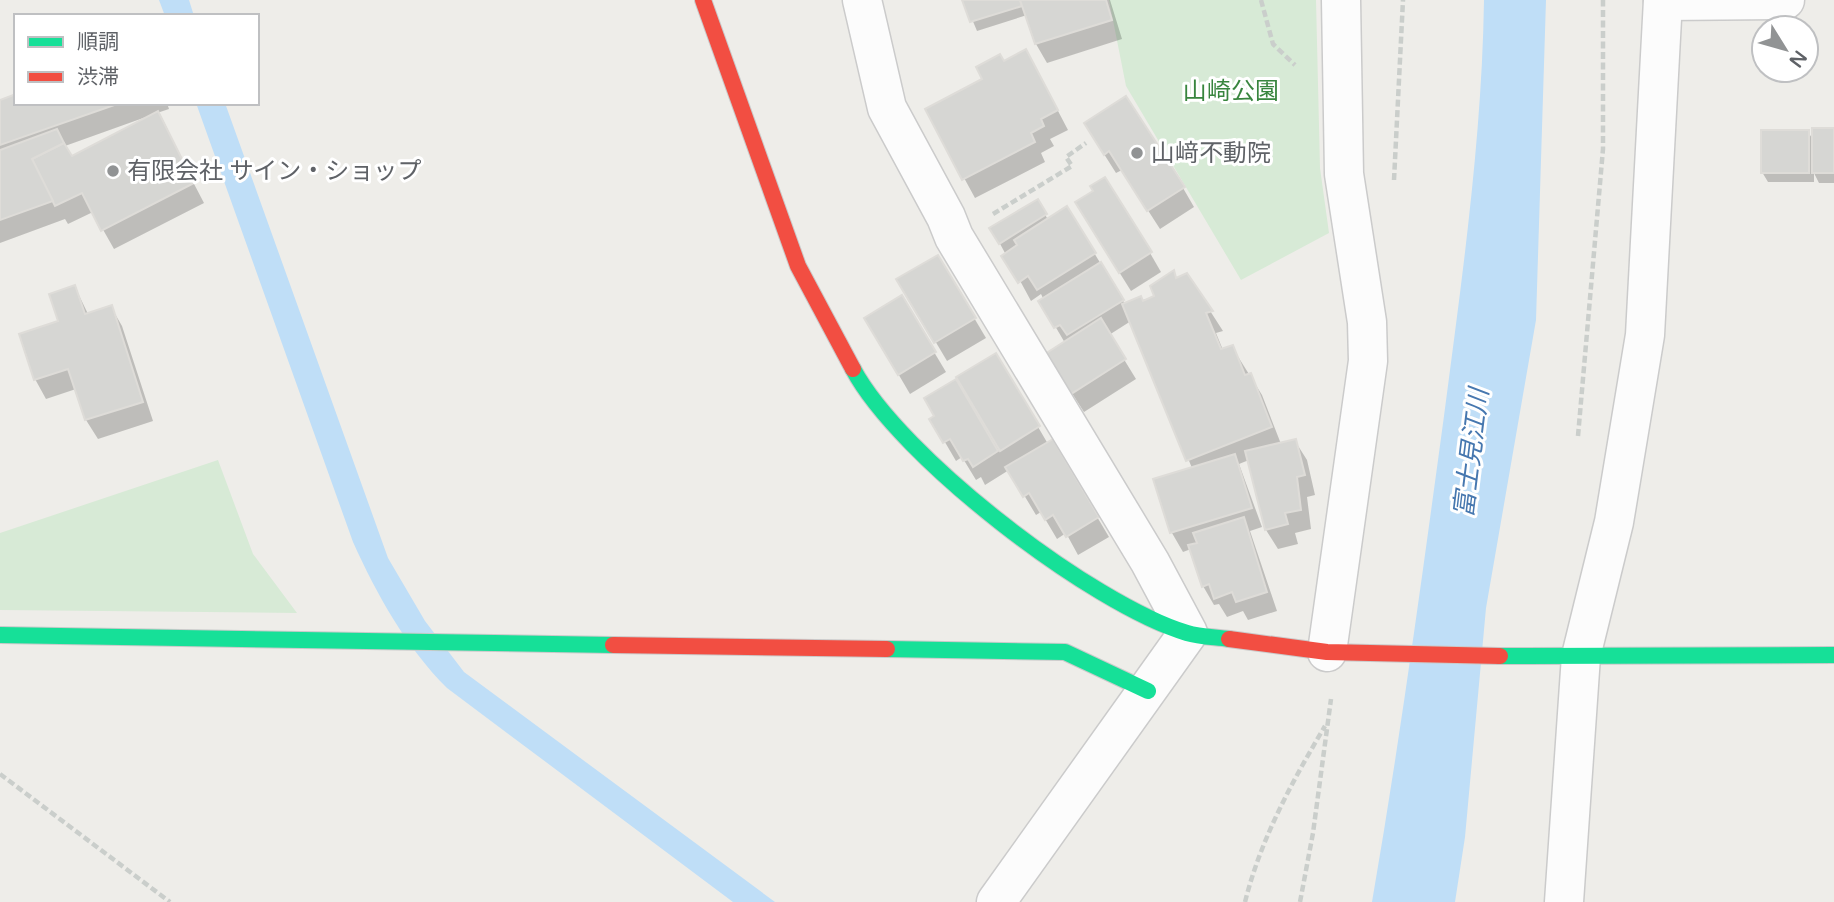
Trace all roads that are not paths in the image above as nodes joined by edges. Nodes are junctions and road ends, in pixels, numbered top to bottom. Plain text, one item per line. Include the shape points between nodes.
1 (703, 0) edge
2 (862, 0) edge
3 (1341, 0) edge
4 (1663, 0) edge
5 (1785, 0) edge
6 (1188, 634) junction
7 (0, 635) edge
8 (1342, 653) junction
9 (1834, 655) edge
10 (1564, 657) junction
11 (1148, 691) junction
12 (996, 902) edge
13 (1564, 902) edge

1 - 6 street via 798,266 856,375 917,452 1023,539 1125,606
2 - 6 street via 887,108 954,237 1150,562
3 - 8 street via 1343,174 1367,322 1368,361
4 - 5 street
4 - 10 street via 1645,335 1614,522
6 - 8 street
6 - 11 street
7 - 11 street via 1065,652
8 - 10 street
9 - 10 street
10 - 13 street
11 - 12 street

